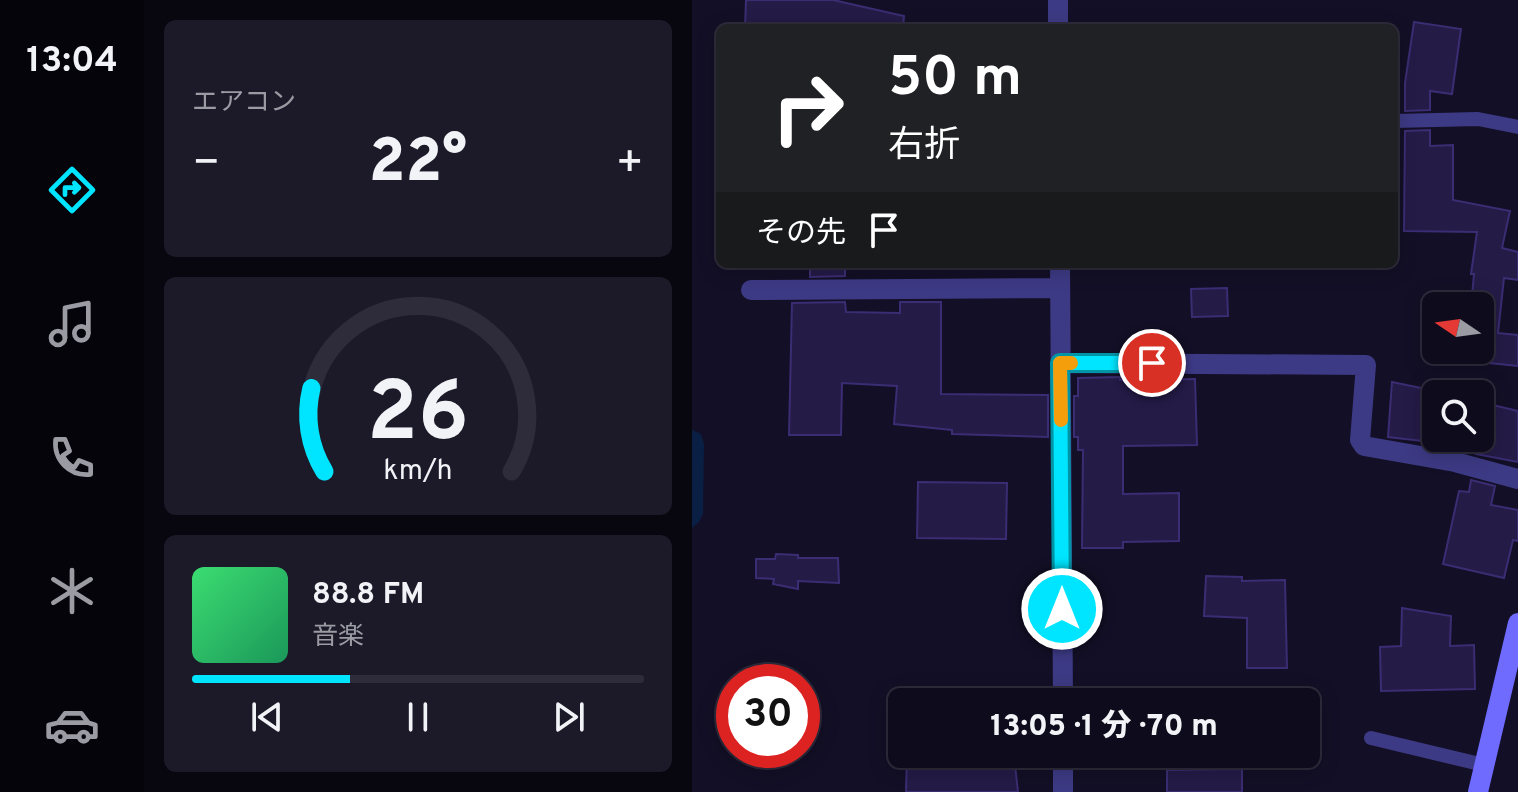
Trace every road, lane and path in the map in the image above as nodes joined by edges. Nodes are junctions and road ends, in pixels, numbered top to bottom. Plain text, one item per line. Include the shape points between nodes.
1 (1058, 0) edge
2 (1058, 24) edge
3 (1398, 121) edge
4 (1518, 127) edge
5 (1060, 268) edge
6 (1060, 288) junction
7 (751, 290) dead end
8 (1060, 363) junction
9 (1518, 479) edge
10 (1518, 623) edge
11 (1063, 688) edge
12 (1371, 738) dead end
13 (1484, 765) junction
14 (1063, 768) edge
15 (1063, 792) edge
16 (1478, 792) edge

1 - 2 street
3 - 4 lane via 1478,119
5 - 6 street
6 - 7 street
6 - 8 street
8 - 9 street via 1366,365 1360,440 1364,446
8 - 11 street
10 - 13 street
12 - 13 lane
13 - 16 street
14 - 15 street

